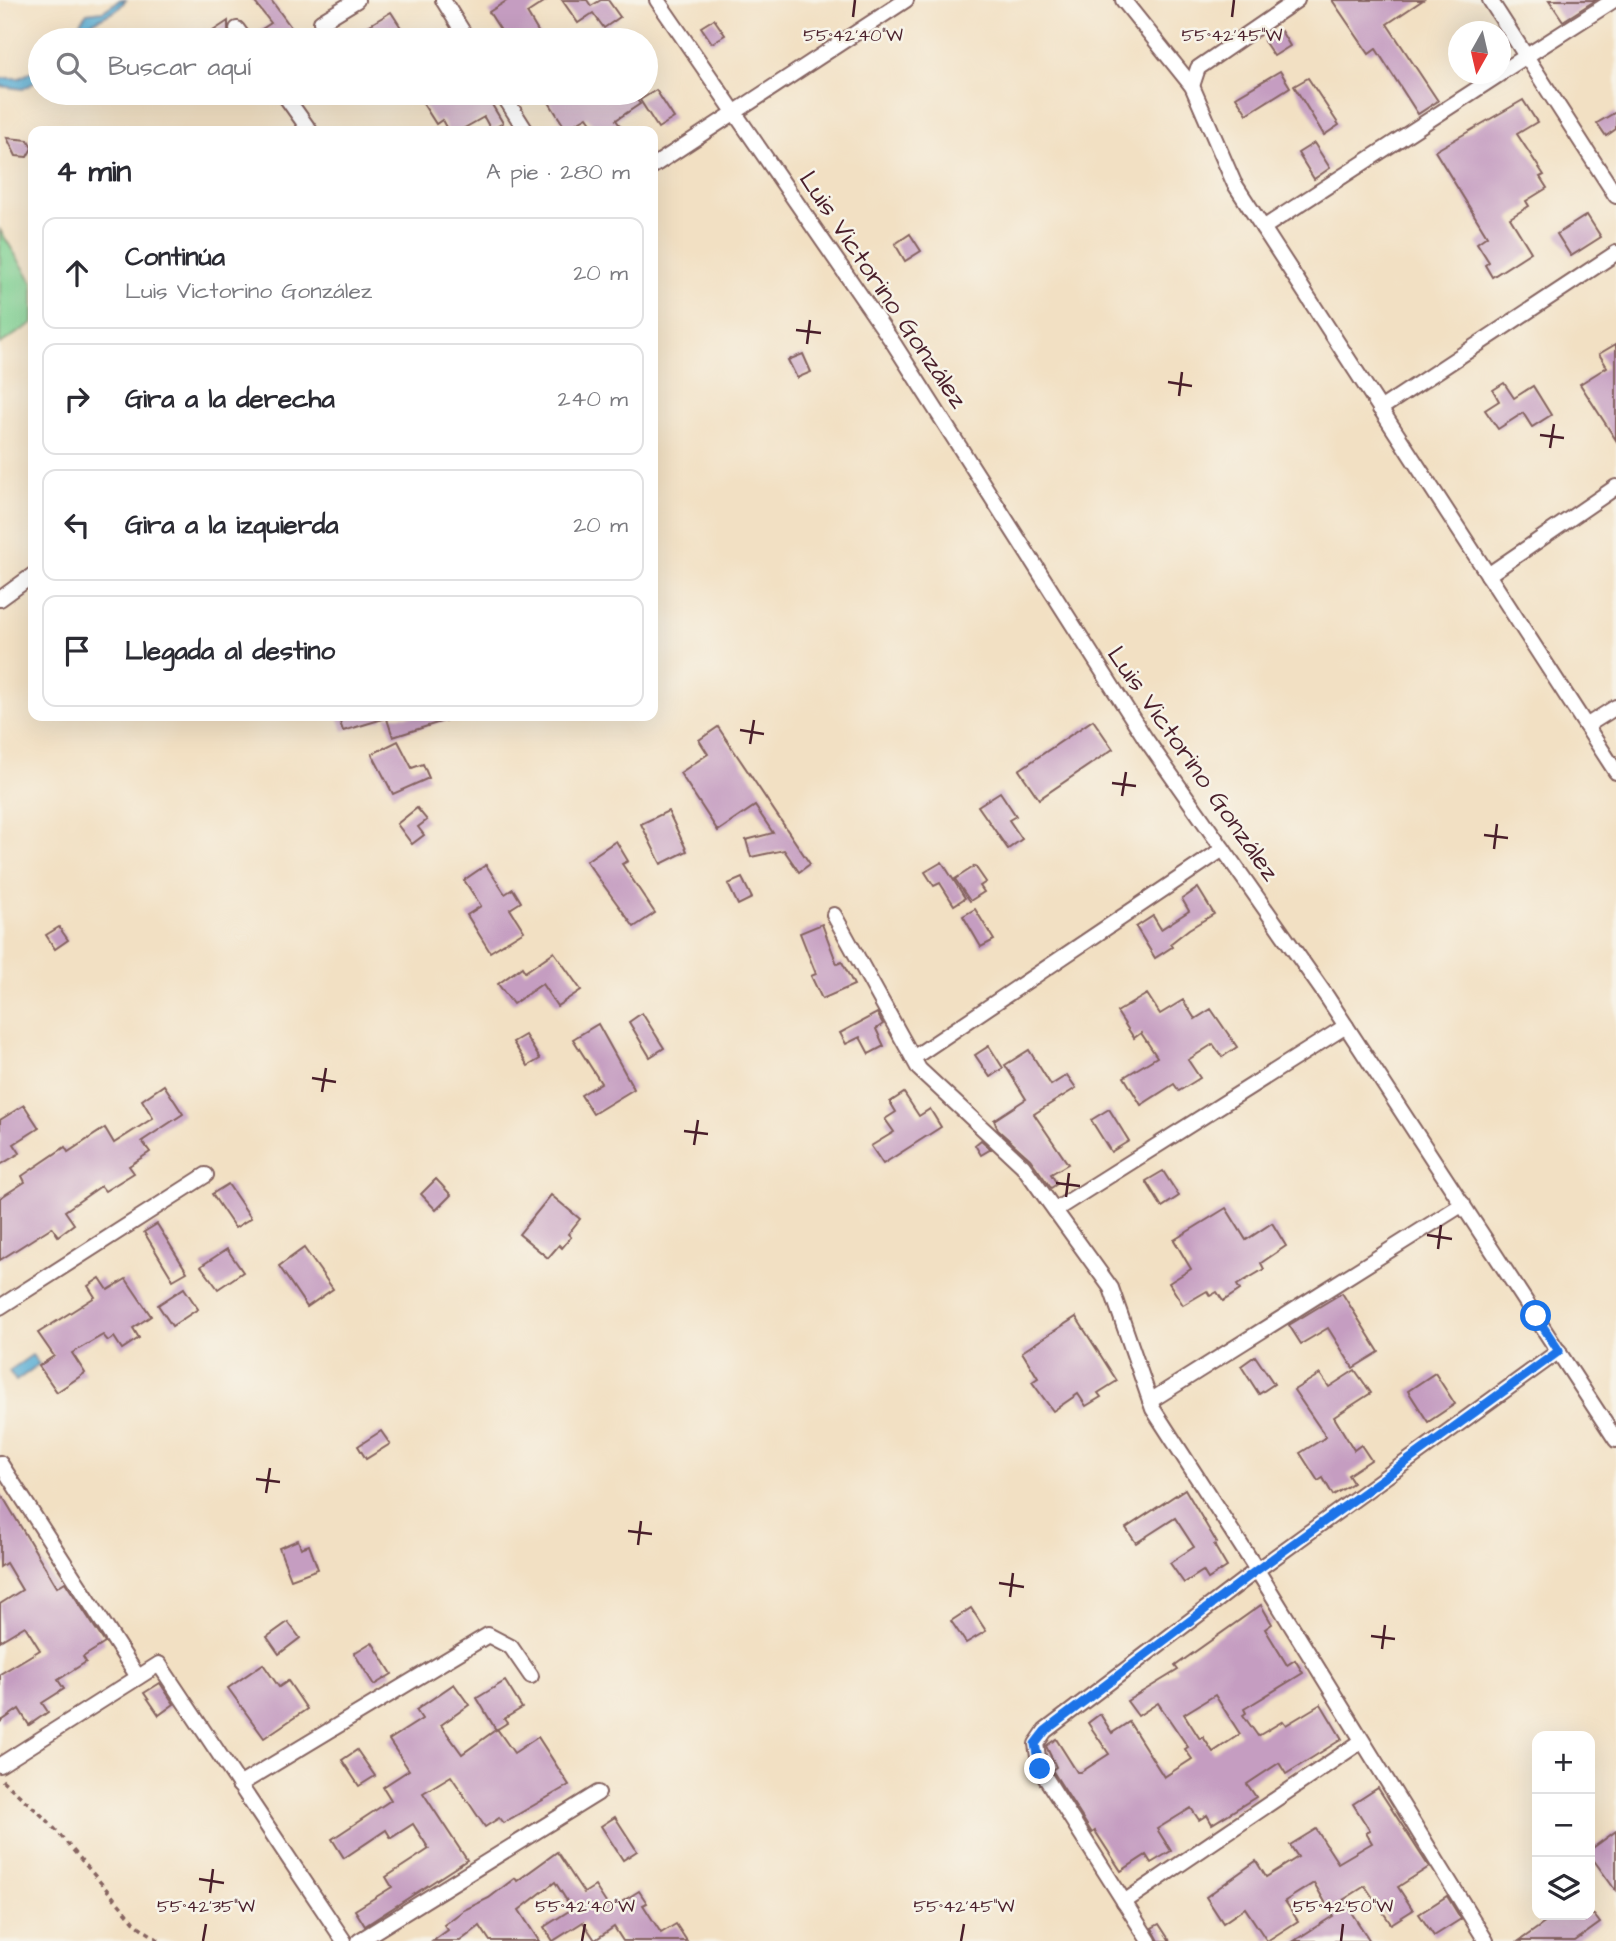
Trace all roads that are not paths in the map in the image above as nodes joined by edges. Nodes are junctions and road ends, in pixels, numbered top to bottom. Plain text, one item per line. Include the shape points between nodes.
1 (357, 0) edge
2 (443, 0) edge
3 (657, 0) edge
4 (906, 0) edge
5 (1123, 0) edge
6 (1297, 0) edge
7 (1490, 0) edge
8 (1614, 0) edge
9 (321, 22) dead end
10 (460, 28) edge
11 (1526, 57) junction
12 (1511, 66) edge
13 (1483, 84) edge
14 (1192, 86) junction
15 (291, 105) edge
16 (510, 105) edge
17 (734, 112) junction
18 (306, 126) edge
19 (523, 126) edge
20 (658, 163) edge
21 (1616, 196) edge
22 (1263, 228) junction
23 (1616, 253) edge
24 (1380, 409) junction
25 (1616, 487) edge
26 (1488, 575) junction
27 (28, 579) edge
28 (0, 599) edge
29 (1616, 707) edge
30 (1586, 726) junction
31 (1616, 772) edge
32 (1223, 849) junction
33 (834, 915) dead end
34 (1346, 1026) junction
35 (914, 1058) junction
36 (206, 1175) dead end
37 (1463, 1204) junction
38 (1055, 1210) junction
39 (0, 1307) edge
40 (1559, 1351) junction
41 (1150, 1401) junction
42 (1616, 1440) edge
43 (0, 1463) edge
44 (1257, 1570) junction
45 (531, 1676) dead end
46 (138, 1677) junction
47 (1362, 1741) junction
48 (0, 1765) edge
49 (239, 1785) junction
50 (598, 1793) dead end
51 (1124, 1902) junction
52 (1483, 1940) edge
53 (344, 1941) edge
54 (359, 1941) edge
55 (1149, 1941) edge

1 - 9 street
2 - 10 street
3 - 17 street, Luis Victorino González
4 - 17 street
5 - 14 street
6 - 14 street via 1198,68
7 - 11 street
8 - 11 street
11 - 12 street
11 - 21 street
13 - 22 street
14 - 22 street via 1234,183
15 - 18 street
16 - 19 street
17 - 20 street
17 - 32 street, Luis Victorino González via 894,344 1087,650
22 - 24 street
23 - 24 street
24 - 26 street
25 - 26 street
26 - 30 street
27 - 28 street
29 - 30 street
30 - 31 street
32 - 34 street, Luis Victorino González
32 - 35 street
33 - 35 street
34 - 37 street, Luis Victorino González
34 - 38 street
35 - 38 street via 919,1069 1023,1166
36 - 39 street
37 - 40 street, Luis Victorino González
37 - 41 street
38 - 41 street via 1111,1288
40 - 42 street, Luis Victorino González
40 - 44 street
41 - 44 street
43 - 46 street
44 - 47 street
44 - 51 street via 1045,1731 1035,1744 1040,1769
45 - 49 street via 511,1647 488,1635
46 - 48 street
46 - 49 street via 159,1664
47 - 51 street
47 - 52 street
49 - 53 street
50 - 54 street
51 - 55 street

